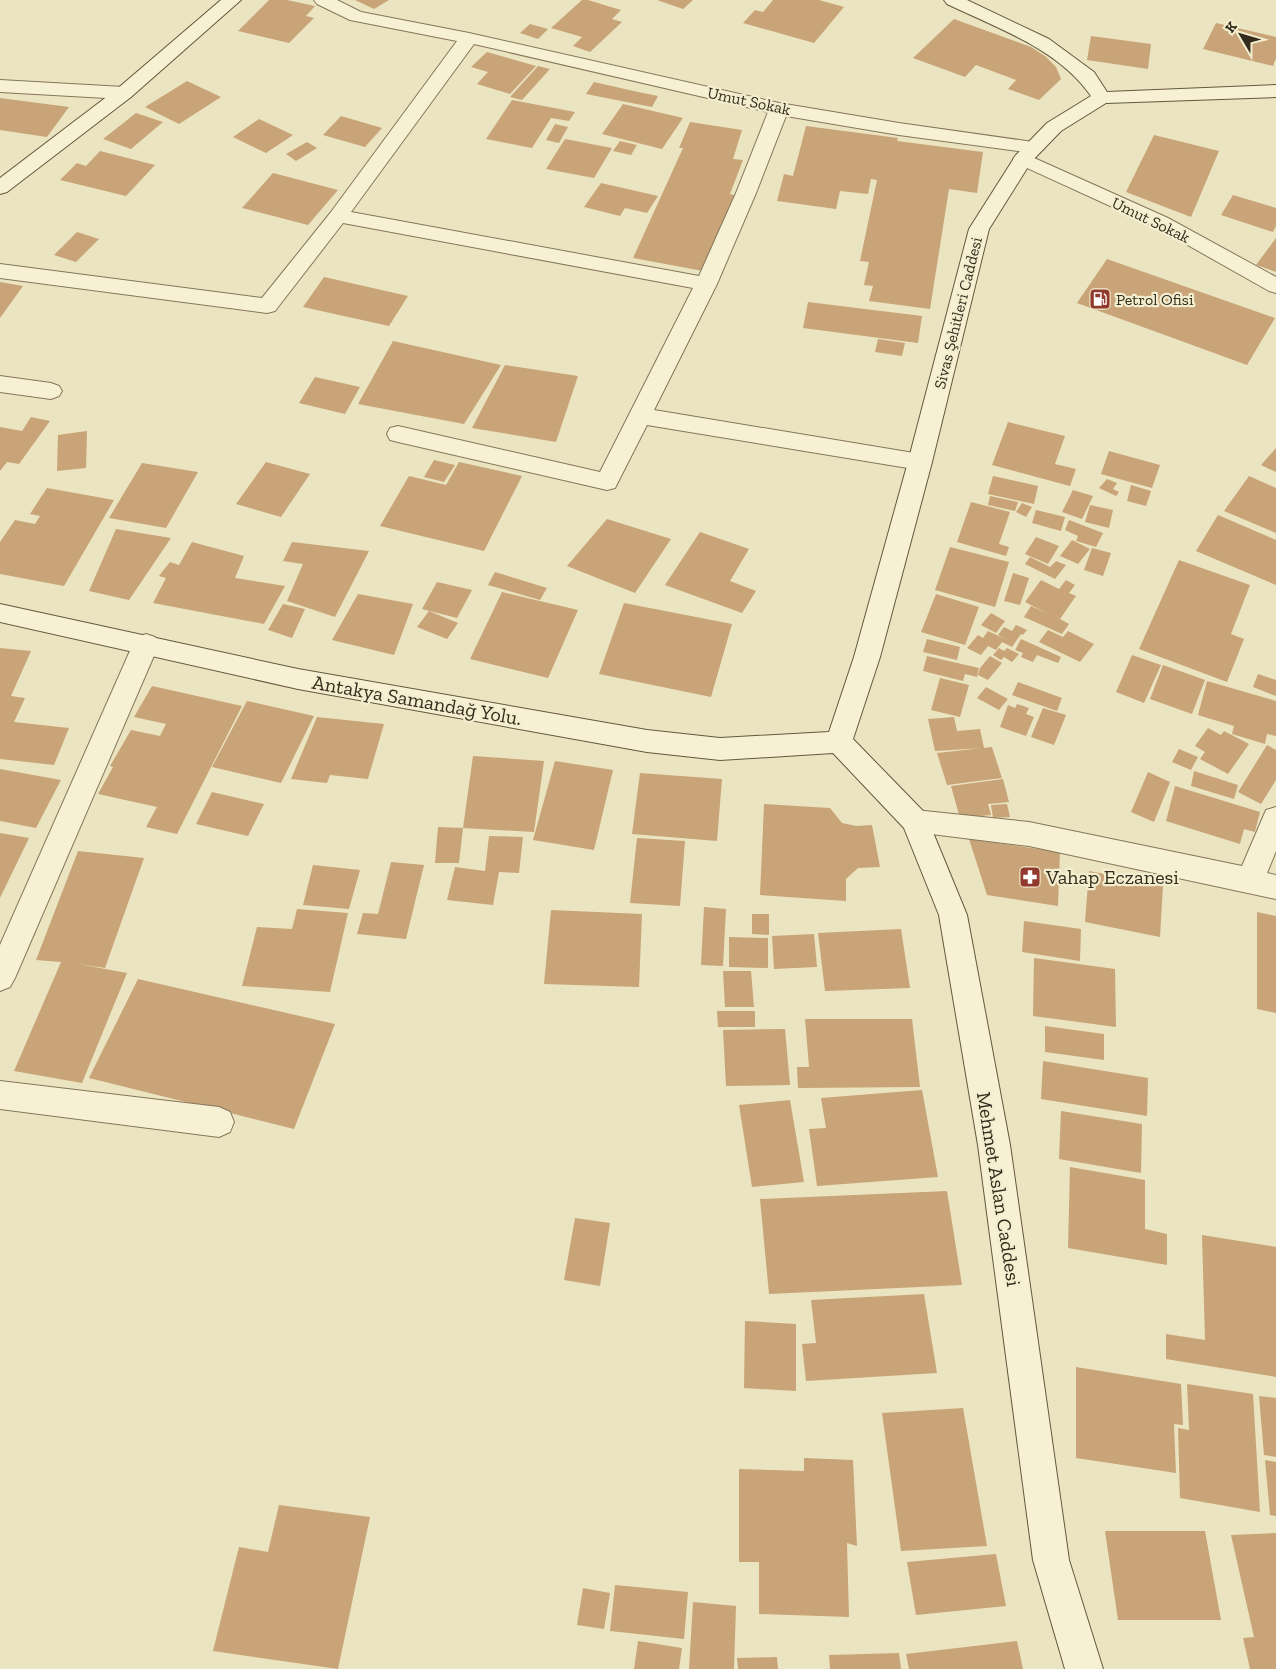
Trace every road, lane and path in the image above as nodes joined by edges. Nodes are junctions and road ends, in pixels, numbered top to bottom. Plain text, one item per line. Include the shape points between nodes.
1 (232, 0) edge
2 (323, 0) edge
3 (953, 0) edge
4 (469, 38) junction
5 (0, 86) edge
6 (1276, 91) edge
7 (124, 93) junction
8 (1102, 98) junction
9 (779, 108) junction
10 (1028, 153) junction
11 (0, 188) edge
12 (338, 216) junction
13 (0, 271) edge
14 (706, 284) junction
15 (1276, 286) edge
16 (0, 384) edge
17 (51, 391) dead end
18 (641, 416) junction
19 (398, 434) dead end
20 (920, 462) junction
21 (0, 613) edge
22 (146, 644) junction
23 (839, 742) junction
24 (1276, 818) edge
25 (915, 821) junction
26 (1263, 884) edge
27 (0, 978) edge
28 (0, 1095) edge
29 (219, 1122) dead end
30 (1084, 1669) edge

1 - 7 street
2 - 4 street, Umut Sokak via 356,16
3 - 8 street via 1043,43 1087,76
4 - 9 street, Umut Sokak
4 - 12 street
5 - 7 street
6 - 8 street, Sivas Şehitleri Caddesi
7 - 11 street
8 - 10 street, Sivas Şehitleri Caddesi via 1054,127
9 - 10 street, Umut Sokak
9 - 14 street
10 - 15 street, Umut Sokak
10 - 20 street, Sivas Şehitleri Caddesi via 979,229
12 - 13 street via 267,306
12 - 14 street
14 - 18 street
16 - 17 street
18 - 19 street via 608,482
18 - 20 street
20 - 23 street, Sivas Şehitleri Caddesi via 867,657
21 - 22 street, Antakya Samandağ Yolu.
22 - 23 street, Antakya Samandağ Yolu. via 298,679 648,741 720,749
22 - 27 street
23 - 25 street, Mehmet Aslan Caddesi
24 - 26 street
25 - 26 street via 1029,834
25 - 30 street, Mehmet Aslan Caddesi via 953,915 994,1146 1051,1560
28 - 29 street

